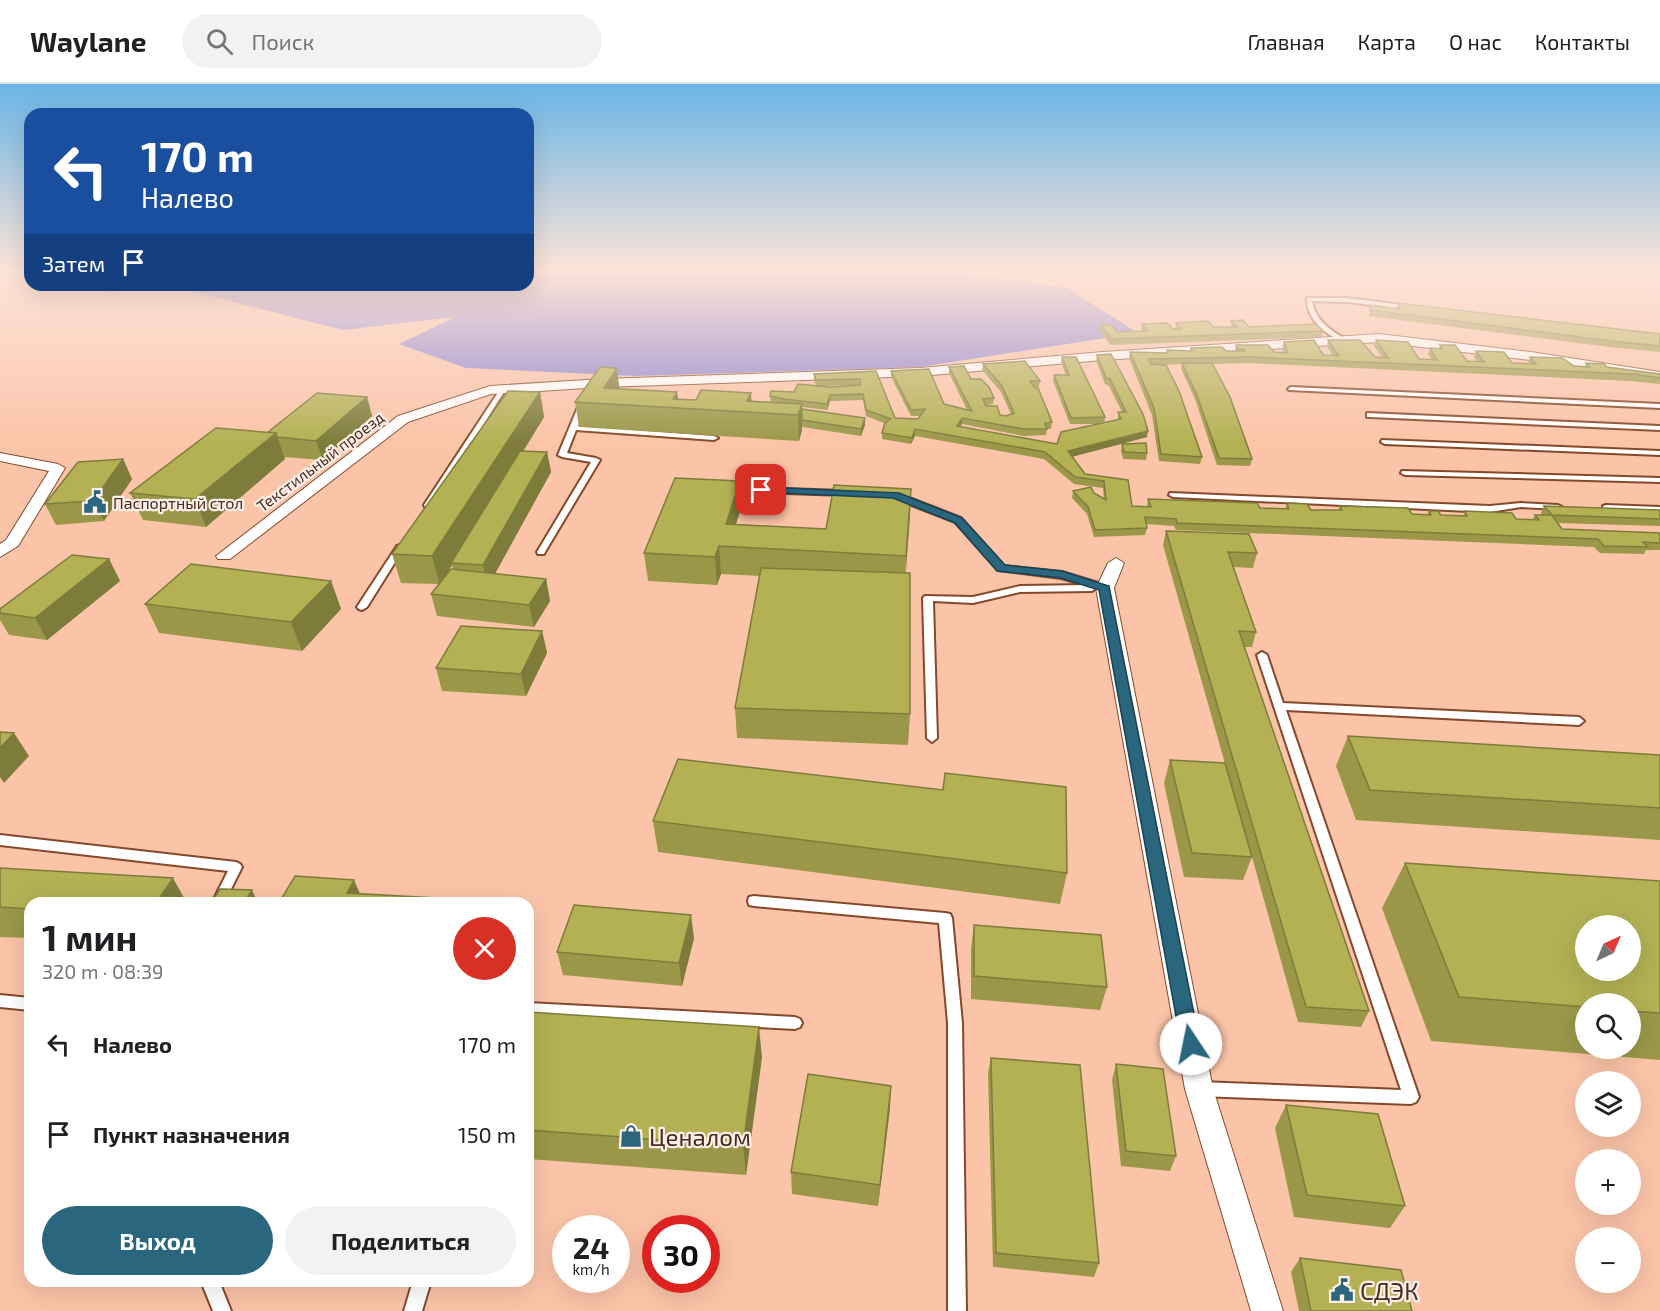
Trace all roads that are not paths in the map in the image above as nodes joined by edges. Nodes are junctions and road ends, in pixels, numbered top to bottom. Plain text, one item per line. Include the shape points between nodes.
1 (1326, 329) edge
2 (1343, 340) junction
3 (1660, 376) edge
4 (591, 384) junction
5 (503, 389) junction
6 (1291, 389) dead end
7 (1660, 406) edge
8 (1370, 415) dead end
9 (573, 428) junction
10 (1660, 428) edge
11 (714, 438) dead end
12 (1385, 442) dead end
13 (1660, 453) edge
14 (0, 457) edge
15 (1405, 473) dead end
16 (1660, 480) edge
17 (716, 489) edge
18 (859, 494) edge
19 (883, 495) edge
20 (1173, 495) dead end
21 (1568, 507) edge
22 (1591, 508) edge
23 (1660, 510) edge
24 (420, 518) edge
25 (407, 537) edge
26 (0, 552) edge
27 (541, 552) dead end
28 (224, 556) dead end
29 (1116, 562) dead end
30 (1105, 588) junction
31 (362, 607) dead end
32 (1262, 655) dead end
33 (1279, 706) junction
34 (1579, 721) dead end
35 (932, 738) dead end
36 (0, 840) edge
37 (221, 897) edge
38 (754, 901) dead end
39 (0, 1001) edge
40 (24, 1003) edge
41 (534, 1009) edge
42 (795, 1023) dead end
43 (1199, 1089) junction
44 (212, 1287) edge
45 (420, 1287) edge
46 (222, 1311) edge
47 (413, 1311) edge
48 (957, 1311) edge
49 (1267, 1311) edge

1 - 2 lane
2 - 3 street, Текстильный проезд via 1380,338
2 - 4 street, Текстильный проезд via 920,372
4 - 5 street, Текстильный проезд
4 - 9 lane
5 - 24 lane
5 - 28 street, Текстильный проезд via 403,419
6 - 7 lane
8 - 10 lane
9 - 11 lane
9 - 27 lane via 562,455 596,460
12 - 13 lane
14 - 26 street via 58,468 12,543
15 - 16 lane
17 - 18 lane
19 - 30 lane via 895,495 958,520 1001,568 1062,575
20 - 21 lane via 1490,509 1521,505
22 - 23 lane
25 - 31 lane
29 - 30 street
30 - 35 lane via 1020,589 973,600 928,598
30 - 43 street
32 - 33 lane
33 - 34 lane
33 - 43 lane via 1411,1097
36 - 37 lane via 236,867
38 - 48 lane via 945,918 955,1023
39 - 40 lane
41 - 42 lane
43 - 49 street
44 - 46 lane
45 - 47 lane

